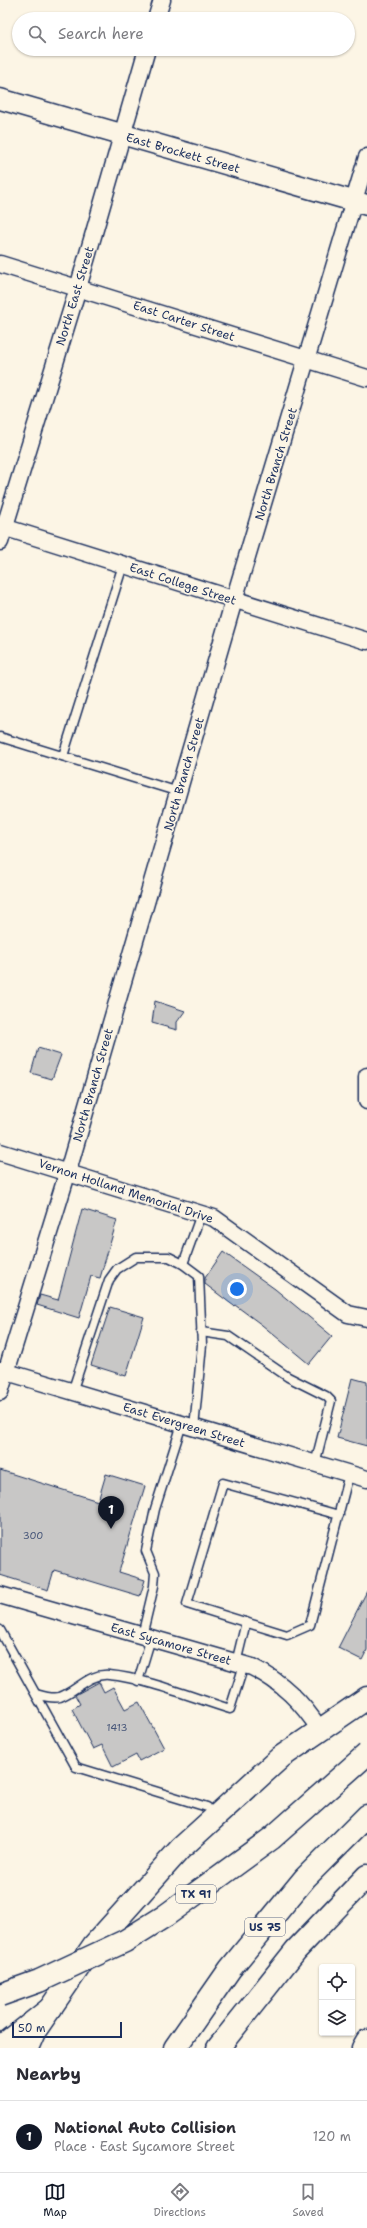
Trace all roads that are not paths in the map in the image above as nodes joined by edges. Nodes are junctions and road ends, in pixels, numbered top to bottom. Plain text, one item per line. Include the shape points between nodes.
1 (162, 0) edge
2 (158, 12) edge
3 (145, 56) edge
4 (0, 99) edge
5 (122, 135) junction
6 (367, 157) edge
7 (360, 203) edge
8 (0, 264) edge
9 (78, 288) junction
10 (307, 360) junction
11 (367, 378) edge
12 (1, 532) edge
13 (123, 565) junction
14 (234, 600) junction
15 (367, 641) edge
16 (0, 737) edge
17 (63, 756) junction
18 (179, 792) junction
19 (367, 1076) edge
20 (367, 1101) edge
21 (0, 1152) edge
22 (68, 1171) junction
23 (201, 1214) junction
24 (184, 1264) junction
25 (367, 1318) edge
26 (201, 1332) junction
27 (3, 1371) edge
28 (0, 1392) edge
29 (72, 1392) junction
30 (188, 1426) junction
31 (315, 1464) junction
32 (349, 1474) junction
33 (367, 1479) edge
34 (339, 1515) junction
35 (0, 1595) edge
36 (246, 1622) junction
37 (0, 1630) edge
38 (147, 1637) junction
39 (240, 1664) junction
40 (138, 1681) junction
41 (36, 1694) junction
42 (367, 1698) edge
43 (320, 1730) junction
44 (367, 1754) edge
45 (207, 1807) dead end
46 (367, 1816) edge
47 (367, 1876) edge
48 (0, 1995) edge
49 (51, 2008) junction
50 (367, 2041) edge
51 (0, 2048) edge
52 (27, 2048) edge
53 (175, 2048) edge
54 (218, 2048) edge
55 (363, 2048) edge

1 - 2 street
3 - 5 street, North East Street
4 - 5 street, East Brockett Street
5 - 7 street, East Brockett Street
5 - 9 street, North East Street
6 - 7 street, North Branch Street
7 - 10 street, North Branch Street
8 - 9 street, East Carter Street
9 - 10 street, East Carter Street
9 - 12 street, North East Street
10 - 11 street, East Carter Street
10 - 14 street, North Branch Street
12 - 13 street, East College Street
13 - 14 street, East College Street
13 - 17 lane
14 - 15 street, East College Street
14 - 18 street, North Branch Street
16 - 17 lane
17 - 18 lane
18 - 22 street, North Branch Street
19 - 20 street
21 - 22 street, Vernon Holland Memorial Drive
22 - 23 street, Vernon Holland Memorial Drive
22 - 27 street, North Branch Street
23 - 24 lane
23 - 25 street, Vernon Holland Memorial Drive via 214,1218 348,1314
24 - 26 lane via 199,1276
24 - 29 lane via 169,1257 136,1257 117,1269 109,1280
26 - 30 lane via 202,1345
26 - 31 lane via 228,1336 288,1377 331,1401
27 - 28 street, North Branch Street
27 - 29 street, East Evergreen Street
29 - 30 street, East Evergreen Street
30 - 31 street, East Evergreen Street
30 - 38 lane via 155,1509 146,1551 155,1573
31 - 32 street, East Evergreen Street
32 - 33 street, East Evergreen Street
32 - 34 lane
34 - 36 lane via 310,1625 287,1635
34 - 36 lane via 223,1483 187,1604
35 - 38 street, East Sycamore Street
36 - 39 lane
37 - 41 lane
38 - 39 street, East Sycamore Street
38 - 40 lane
39 - 40 lane via 230,1709
39 - 43 street, East Sycamore Street via 271,1676 287,1689 305,1707
40 - 41 lane via 108,1674 94,1676 59,1697
41 - 45 lane via 76,1767
42 - 43 main road
43 - 49 main road via 281,1757 180,1849 94,1945
44 - 48 main road, TX 91, bridge via 272,1838 165,1916 125,1941 39,1981
46 - 53 main road, US 75 via 305,1878 230,1969
47 - 54 main road, US 75 via 296,1950
49 - 51 main road
49 - 52 main road via 34,2032
50 - 55 main road

